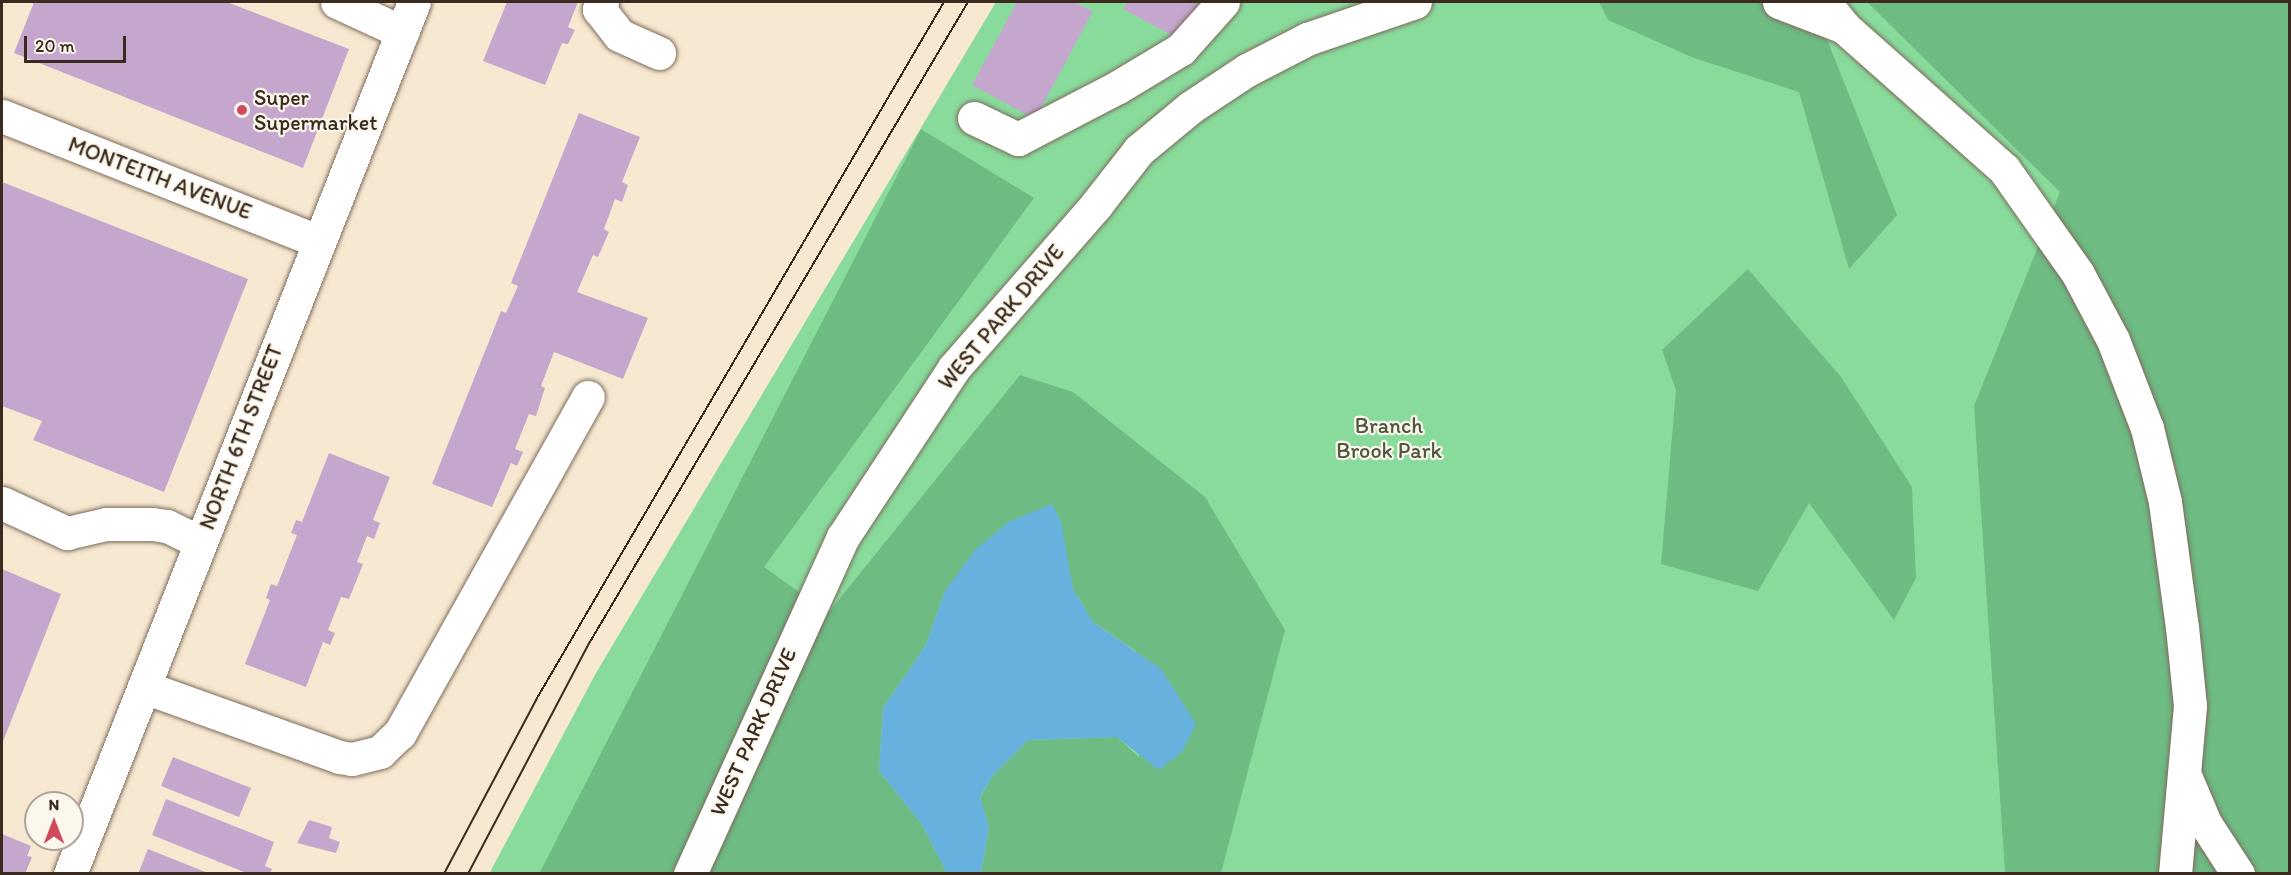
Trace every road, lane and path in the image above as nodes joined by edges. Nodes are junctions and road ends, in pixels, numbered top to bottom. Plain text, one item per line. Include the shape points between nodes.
1 (337, 2) edge
2 (414, 2) edge
3 (602, 2) edge
4 (1223, 2) edge
5 (1415, 2) edge
6 (1779, 2) edge
7 (1824, 2) edge
8 (1380, 6) edge
9 (1844, 27) junction
10 (402, 32) junction
11 (659, 53) dead end
12 (2, 116) edge
13 (974, 118) dead end
14 (318, 241) junction
15 (588, 397) dead end
16 (2, 504) edge
17 (200, 542) junction
18 (144, 687) junction
19 (2184, 773) junction
20 (70, 873) edge
21 (690, 873) edge
22 (2175, 873) edge
23 (2238, 873) edge

1 - 10 street
2 - 10 street, NORTH 6TH STREET
3 - 11 street via 599,9 620,35
4 - 13 street via 1181,49 1018,139
5 - 8 street, WEST PARK DRIVE
6 - 9 street
7 - 9 street
8 - 21 street, WEST PARK DRIVE via 1247,70 1191,107 1138,150 1096,205 954,368 843,537
9 - 19 street via 2004,169 2078,274 2113,340 2147,428 2165,502 2190,706
10 - 14 street, NORTH 6TH STREET
12 - 14 street, MONTEITH AVENUE
14 - 17 street, NORTH 6TH STREET
15 - 18 street via 400,733 385,748 367,757 339,757
16 - 17 street via 67,533 106,524 152,524 167,526
17 - 18 street, NORTH 6TH STREET
18 - 20 street, NORTH 6TH STREET
19 - 22 street
19 - 23 street via 2205,823

